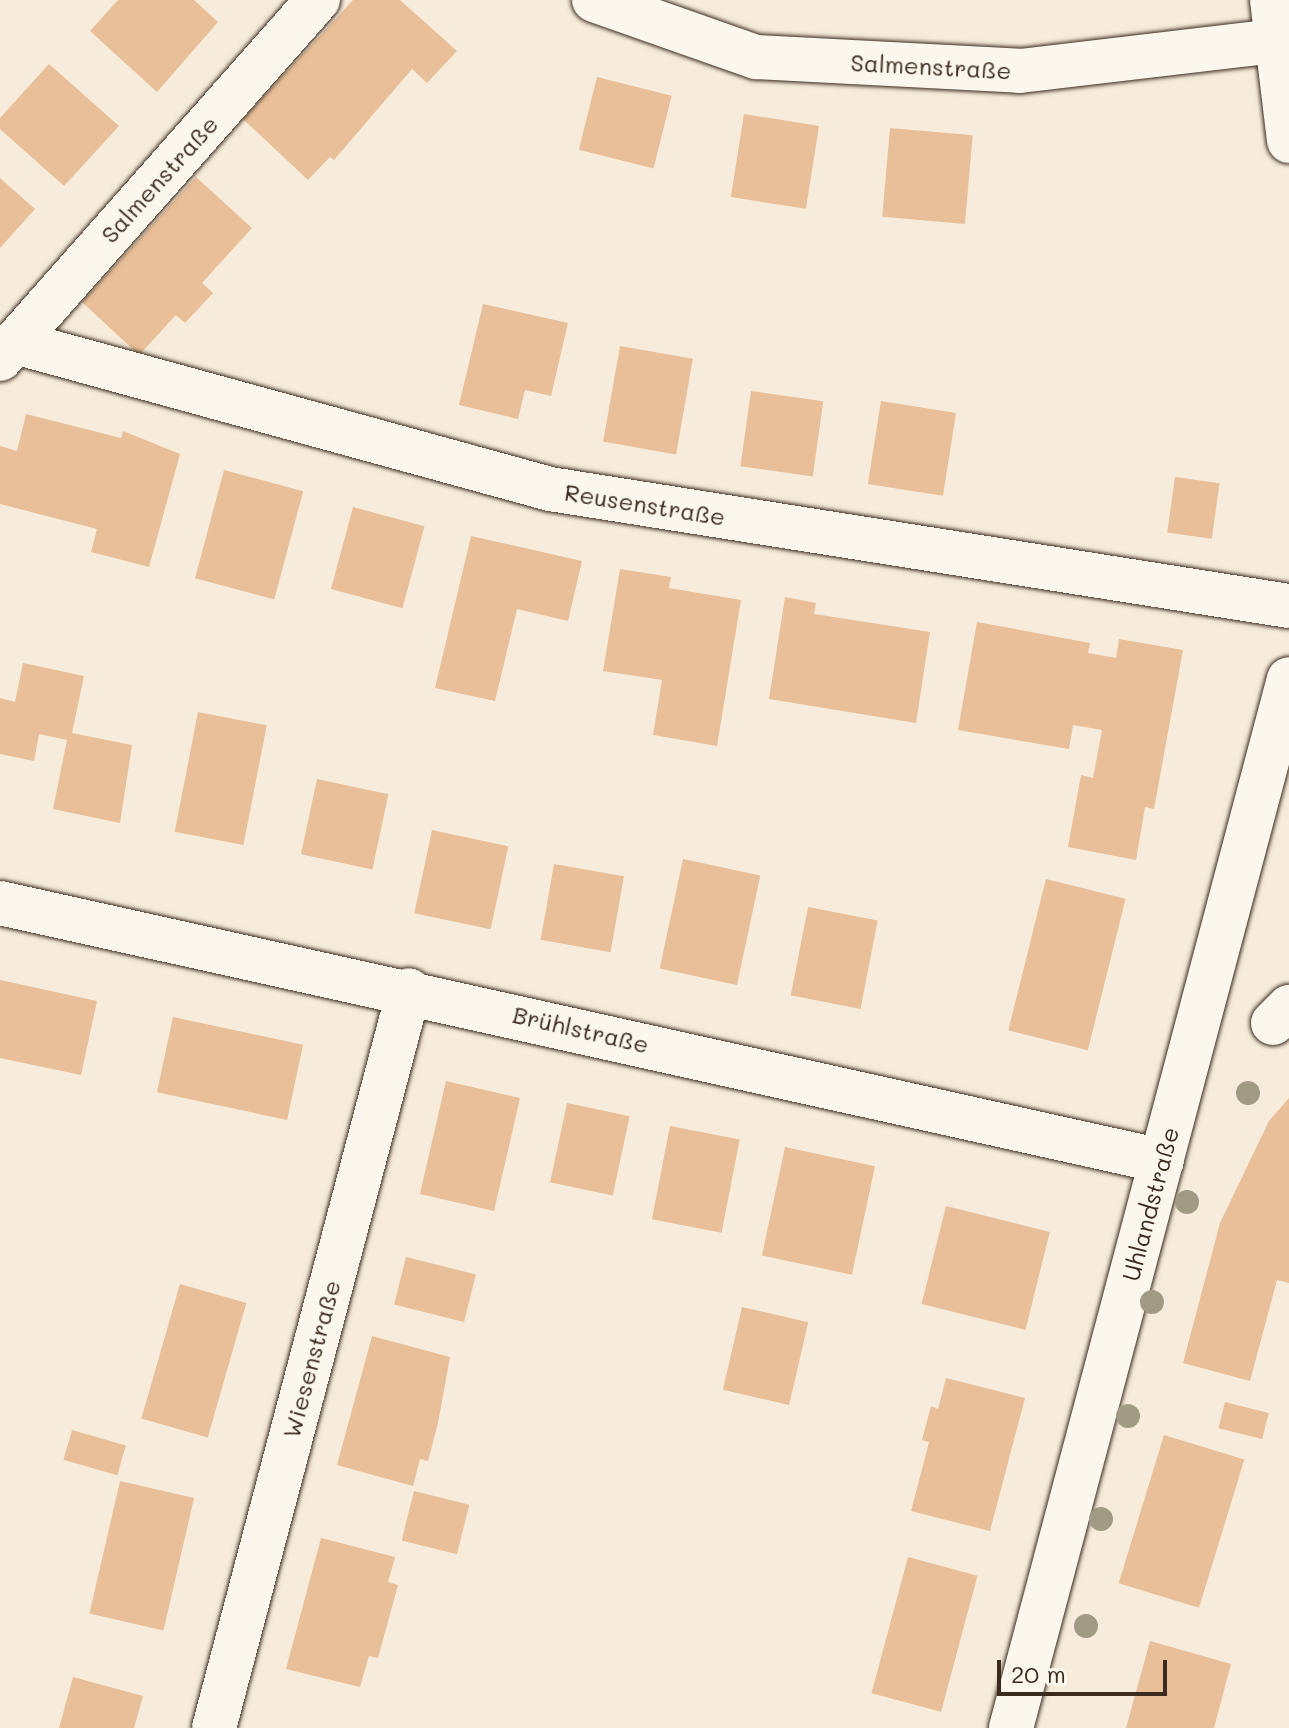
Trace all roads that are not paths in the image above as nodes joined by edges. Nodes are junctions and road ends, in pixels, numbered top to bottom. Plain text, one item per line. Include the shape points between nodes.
1 (318, 0) edge
2 (594, 0) edge
3 (1274, 20) edge
4 (1289, 141) edge
5 (7, 351) edge
6 (1289, 606) edge
7 (1289, 679) edge
8 (0, 903) edge
9 (409, 990) junction
10 (1162, 1161) junction
11 (214, 1728) edge
12 (1011, 1728) edge

1 - 5 street, Salmenstraße
2 - 3 street, Salmenstraße via 756,57 1020,71
3 - 4 street
5 - 6 street, Reusenstraße via 550,489
7 - 10 street, Uhlandstraße
8 - 9 street, Brühlstraße
9 - 10 street, Brühlstraße
9 - 11 street, Wiesenstraße
10 - 12 street, Uhlandstraße

